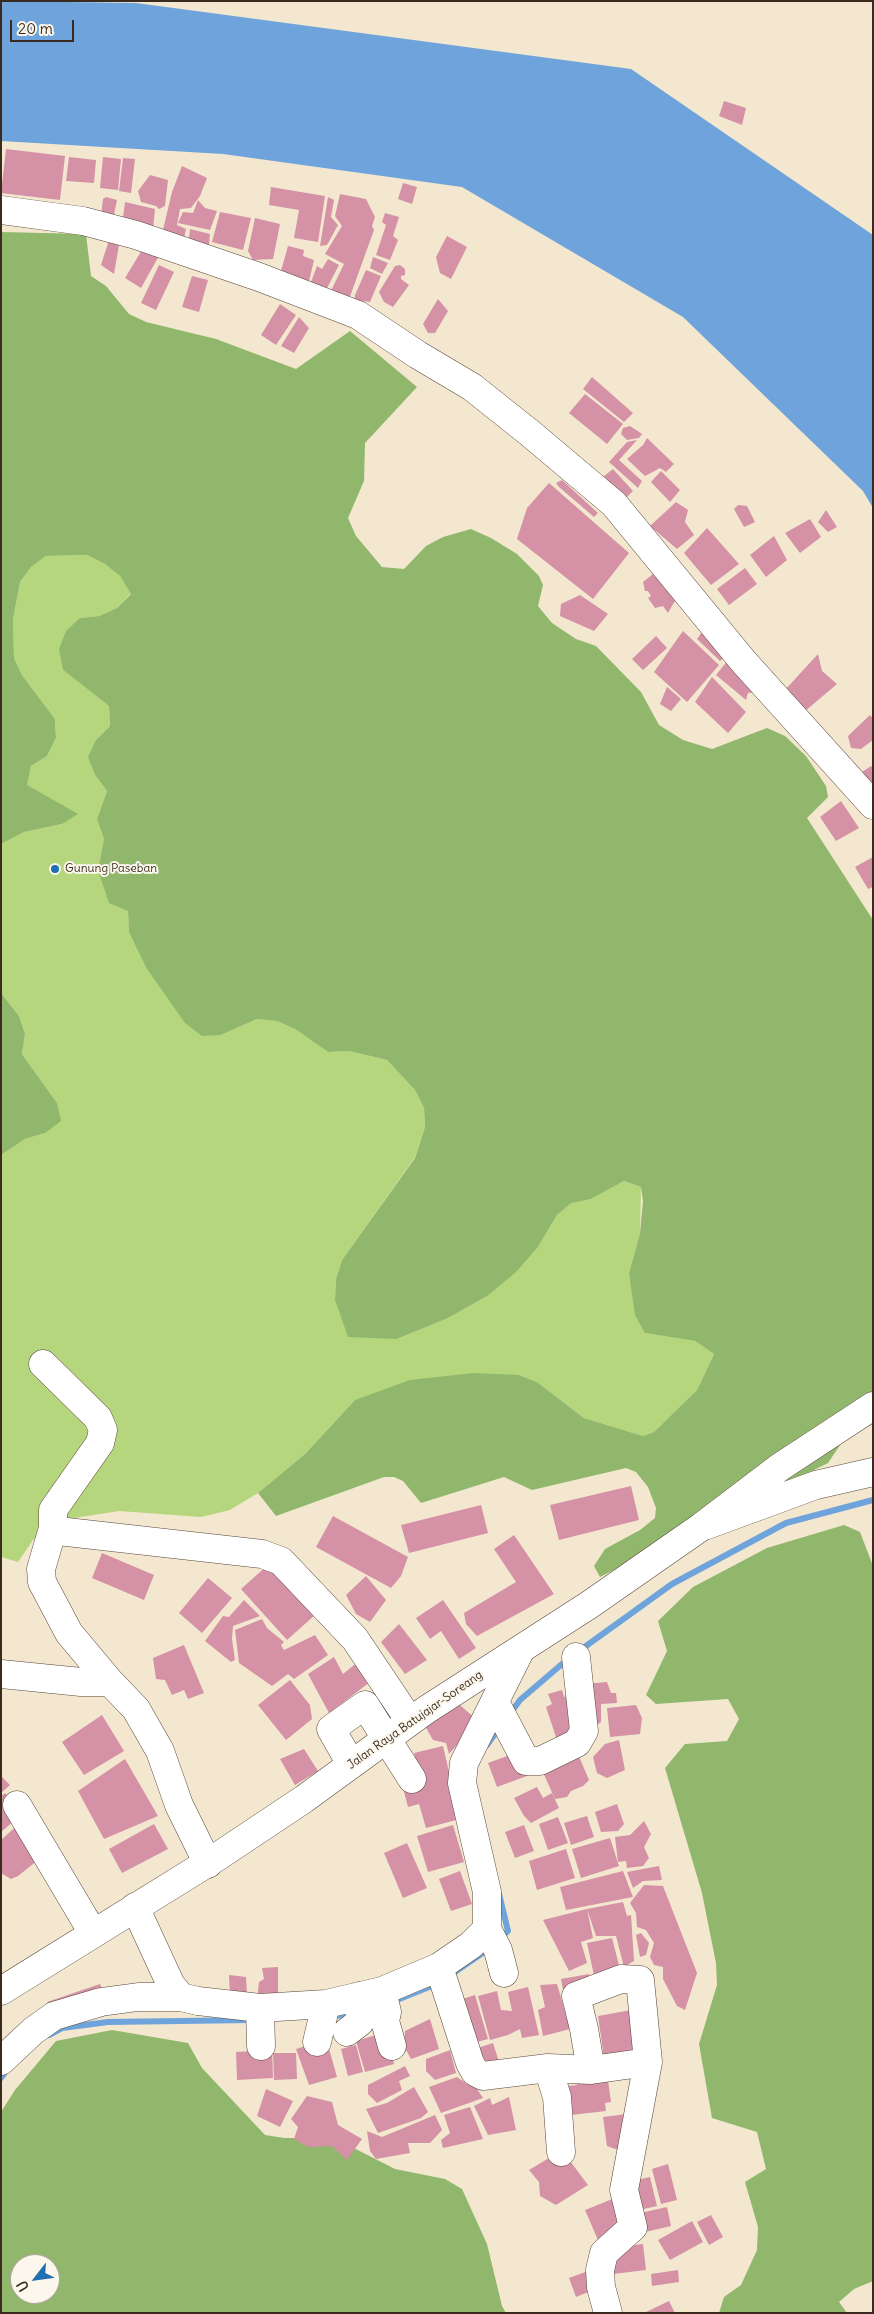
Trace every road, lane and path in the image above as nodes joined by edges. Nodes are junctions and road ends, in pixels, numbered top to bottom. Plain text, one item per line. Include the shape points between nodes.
1 (1, 210) edge
2 (873, 805) edge
3 (43, 1364) dead end
4 (873, 1406) edge
5 (873, 1472) edge
6 (701, 1527) junction
7 (53, 1528) junction
8 (520, 1651) junction
9 (576, 1658) dead end
10 (1, 1674) edge
11 (110, 1682) junction
12 (501, 1715) junction
13 (410, 1721) junction
14 (388, 1738) junction
15 (351, 1764) junction
16 (412, 1779) dead end
17 (17, 1806) dead end
18 (208, 1864) junction
19 (135, 1907) junction
20 (93, 1933) junction
21 (443, 1976) junction
22 (1, 1991) edge
23 (181, 1997) junction
24 (352, 2012) junction
25 (392, 2046) dead end
26 (1, 2061) edge
27 (648, 2062) junction
28 (548, 2068) junction
29 (590, 2070) junction
30 (561, 2152) dead end
31 (608, 2313) edge

1 - 2 main road via 83,221 136,235 259,277 358,315 472,388 614,504 743,661
3 - 7 main road via 98,1418 102,1430 100,1443 53,1510
4 - 6 main road, Jalan Raya Batujajar-Soreang via 780,1467
5 - 6 main road via 816,1486
6 - 8 main road, Jalan Raya Batujajar-Soreang
7 - 11 main road via 41,1569 42,1582 69,1633
7 - 13 main road via 262,1554 281,1561 354,1639
8 - 12 main road
8 - 13 main road, Jalan Raya Batujajar-Soreang via 464,1683
9 - 12 main road via 584,1731 582,1738 540,1761 526,1761
10 - 11 main road
11 - 18 main road via 136,1709 160,1751 179,1805
12 - 21 main road via 471,1746 464,1763 462,1783 495,1948 471,1945
13 - 14 main road, Jalan Raya Batujajar-Soreang
14 - 15 main road, Jalan Raya Batujajar-Soreang
14 - 15 main road via 366,1705 331,1729
14 - 16 main road
15 - 18 main road, Jalan Raya Batujajar-Soreang
17 - 20 main road
18 - 19 main road, Jalan Raya Batujajar-Soreang
19 - 20 main road, Jalan Raya Batujajar-Soreang
19 - 23 main road via 171,1985
20 - 22 main road, Jalan Raya Batujajar-Soreang
21 - 24 main road
21 - 28 main road via 475,2072 483,2076
23 - 24 main road via 260,2024
23 - 26 main road via 138,1997 101,2002 54,2016
24 - 25 main road via 385,2021
27 - 29 main road
27 - 29 main road via 640,1980 621,1979 576,1996
27 - 31 main road via 624,2190 633,2227 604,2254 600,2270
28 - 29 main road
28 - 30 main road via 557,2097

